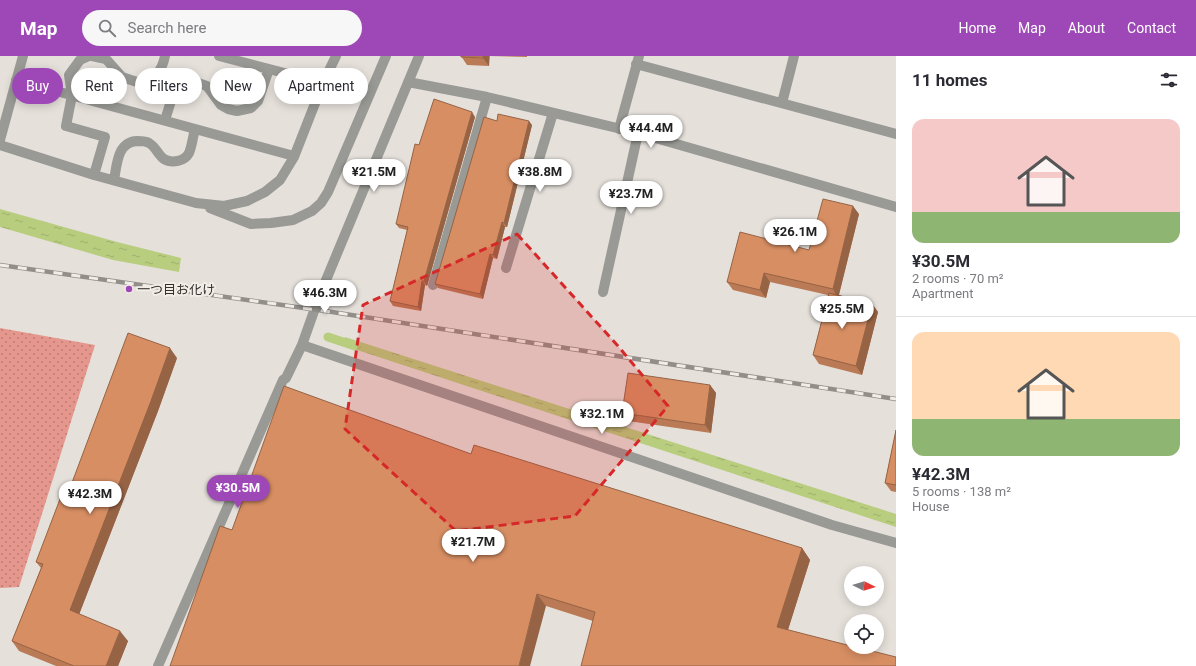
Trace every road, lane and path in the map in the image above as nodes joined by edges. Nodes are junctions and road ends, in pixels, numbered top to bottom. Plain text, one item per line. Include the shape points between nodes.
1 (24, 56) edge
2 (89, 56) edge
3 (92, 56) edge
4 (165, 56) edge
5 (221, 56) edge
6 (336, 56) edge
7 (386, 56) edge
8 (419, 56) edge
9 (794, 56) edge
10 (638, 60) edge
11 (254, 61) edge
12 (20, 68) edge
13 (74, 68) edge
14 (330, 68) edge
15 (269, 69) junction
16 (274, 70) edge
17 (71, 72) edge
18 (408, 82) junction
19 (71, 89) edge
20 (12, 95) edge
21 (487, 97) junction
22 (71, 101) edge
23 (782, 103) junction
24 (103, 104) edge
25 (314, 104) edge
26 (553, 113) junction
27 (165, 120) junction
28 (195, 129) junction
29 (619, 129) junction
30 (638, 133) junction
31 (896, 134) edge
32 (0, 140) edge
33 (0, 145) edge
34 (294, 156) junction
35 (94, 175) junction
36 (114, 180) junction
37 (196, 203) junction
38 (896, 207) edge
39 (506, 268) dead end
40 (433, 285) dead end
41 (603, 292) dead end
42 (303, 342) junction
43 (896, 543) edge
44 (158, 666) edge

1 - 12 street
2 - 13 street via 80,60
3 - 4 street via 106,59 122,77 140,83 156,77 164,64
5 - 11 street
6 - 14 street
7 - 37 street via 328,192 312,211 293,220 251,224
8 - 18 street
9 - 23 street
10 - 23 street
10 - 29 street
11 - 15 street
15 - 16 street
15 - 27 street via 258,101 251,108 237,111 228,109 221,105 207,86 198,83 178,90 171,101
17 - 19 street
18 - 21 street
18 - 42 street
20 - 32 street
21 - 26 street
21 - 40 street
22 - 35 street via 66,126 105,137
23 - 31 street
24 - 27 street
25 - 34 street
26 - 29 street
26 - 39 street
27 - 28 street
28 - 34 street
28 - 36 street via 189,154 182,160 164,159 155,148 145,142 131,142 118,157
29 - 30 street
30 - 38 street
30 - 41 street
33 - 35 street
34 - 37 street via 280,180 253,198 224,206
35 - 36 street
36 - 37 street
42 - 43 street via 832,525
42 - 44 street via 280,387

